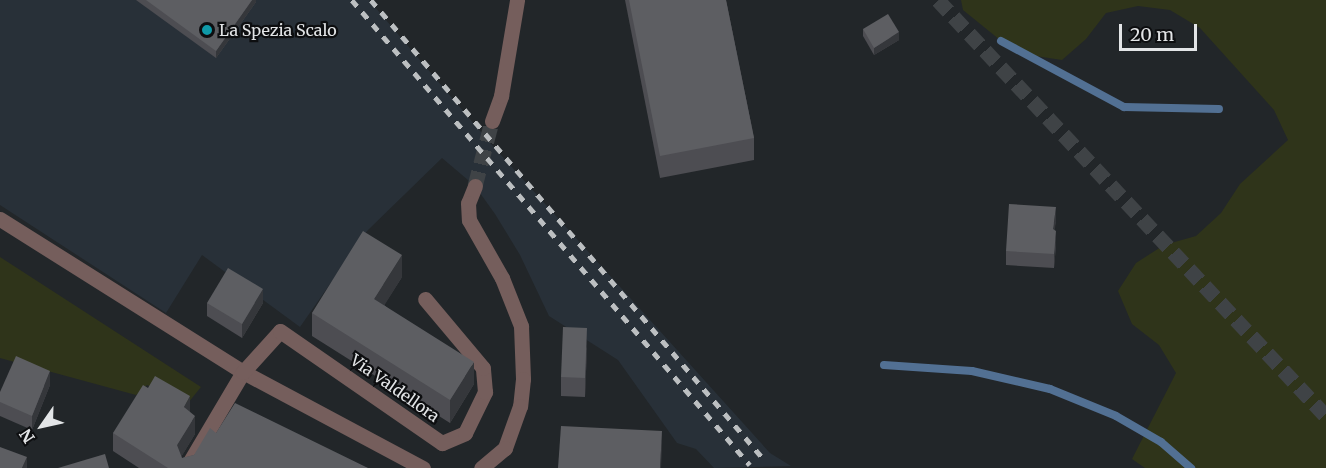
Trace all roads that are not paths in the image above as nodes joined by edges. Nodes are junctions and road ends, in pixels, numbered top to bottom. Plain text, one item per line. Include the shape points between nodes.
1 (517, 0) edge
2 (492, 121) tunnel mouth
3 (475, 186) tunnel mouth
4 (0, 219) edge
5 (425, 299) dead end
6 (243, 372) junction
7 (186, 468) edge
8 (423, 468) edge
9 (482, 468) edge

1 - 2 street via 501,96
3 - 9 street via 468,203 469,220 502,278 521,326 524,379 520,406 505,448
4 - 6 street
5 - 6 street, Via Valdellora via 483,368 485,392 465,433 442,443 280,331
6 - 7 street
6 - 8 street

